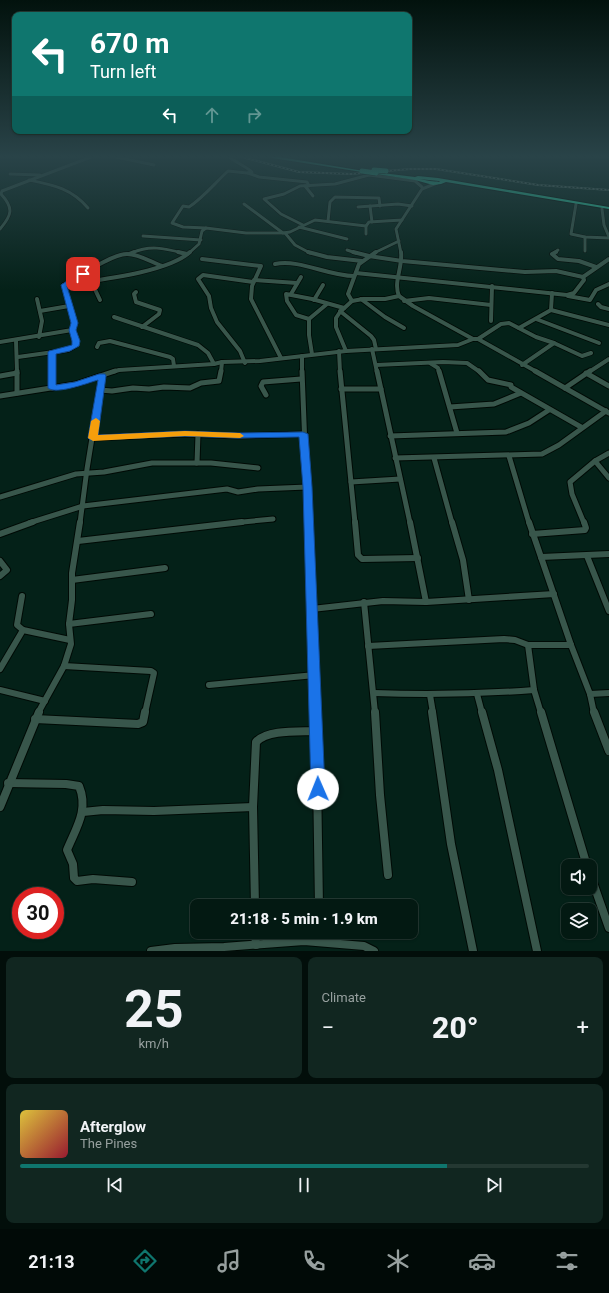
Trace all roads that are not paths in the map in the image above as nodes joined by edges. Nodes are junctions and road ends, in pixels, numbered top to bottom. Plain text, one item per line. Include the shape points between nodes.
1 (8, 201) edge
2 (82, 201) edge
3 (197, 201) edge
4 (267, 201) edge
5 (331, 201) edge
6 (379, 201) edge
7 (415, 201) edge
8 (561, 201) edge
9 (561, 201) edge
10 (244, 204) dead end
11 (576, 204) junction
12 (584, 205) junction
13 (370, 206) junction
14 (380, 206) junction
15 (412, 206) junction
16 (358, 207) dead end
17 (88, 208) dead end
18 (602, 209) junction
19 (609, 209) edge
20 (402, 220) junction
21 (328, 221) junction
22 (372, 222) junction
23 (303, 225) junction
24 (366, 226) junction
25 (299, 227) junction
26 (206, 228) junction
27 (0, 229) edge
28 (284, 233) junction
29 (366, 234) dead end
30 (143, 236) dead end
31 (584, 237) junction
32 (609, 238) edge
33 (347, 239) dead end
34 (201, 240) junction
35 (399, 241) junction
36 (347, 250) dead end
37 (558, 250) dead end
38 (585, 251) dead end
39 (128, 254) junction
40 (187, 254) junction
41 (369, 256) junction
42 (202, 259) dead end
43 (609, 259) edge
44 (362, 261) junction
45 (402, 261) junction
46 (275, 264) dead end
47 (162, 266) junction
48 (596, 267) junction
49 (355, 274) junction
50 (301, 277) dead end
51 (583, 277) junction
52 (398, 278) junction
53 (91, 281) junction
54 (254, 281) junction
55 (297, 283) junction
56 (609, 284) edge
57 (64, 285) junction
58 (323, 285) dead end
59 (492, 286) junction
60 (136, 292) dead end
61 (552, 293) junction
62 (291, 294) junction
63 (567, 295) junction
64 (399, 296) junction
65 (37, 299) dead end
66 (361, 299) junction
67 (100, 300) dead end
68 (314, 300) junction
69 (352, 301) junction
70 (404, 301) junction
71 (327, 304) junction
72 (598, 304) dead end
73 (490, 305) junction
74 (69, 306) junction
75 (342, 309) junction
76 (609, 309) edge
77 (551, 310) junction
78 (40, 311) junction
79 (114, 317) dead end
80 (309, 319) junction
81 (536, 319) junction
82 (491, 320) dead end
83 (609, 325) edge
84 (142, 327) junction
85 (404, 328) dead end
86 (519, 328) junction
87 (72, 330) junction
88 (39, 337) junction
89 (476, 339) junction
90 (16, 340) junction
91 (0, 342) edge
92 (554, 343) junction
93 (599, 343) dead end
94 (96, 347) dead end
95 (374, 349) junction
96 (346, 350) junction
97 (339, 351) junction
98 (52, 352) junction
99 (591, 353) dead end
100 (312, 354) junction
101 (302, 356) junction
102 (18, 357) junction
103 (281, 358) junction
104 (609, 359) edge
105 (222, 362) junction
106 (443, 362) junction
107 (245, 363) junction
108 (430, 363) junction
109 (214, 364) junction
110 (522, 364) junction
111 (376, 365) junction
112 (174, 366) junction
113 (438, 368) junction
114 (17, 373) junction
115 (586, 373) junction
116 (0, 376) edge
117 (102, 376) junction
118 (301, 379) junction
119 (609, 386) edge
120 (52, 388) junction
121 (564, 388) junction
122 (341, 389) junction
123 (381, 389) junction
124 (100, 390) junction
125 (17, 393) junction
126 (521, 394) junction
127 (266, 395) dead end
128 (0, 396) edge
129 (450, 407) junction
130 (549, 410) junction
131 (607, 412) edge
132 (581, 427) junction
133 (457, 433) junction
134 (198, 434) junction
135 (303, 434) junction
136 (390, 436) junction
137 (93, 438) junction
138 (609, 453) edge
139 (509, 456) junction
140 (395, 458) junction
141 (434, 458) junction
142 (595, 461) junction
143 (197, 463) junction
144 (258, 468) dead end
145 (87, 473) junction
146 (609, 478) edge
147 (400, 479) junction
148 (351, 482) junction
149 (307, 487) junction
150 (0, 497) edge
151 (83, 506) junction
152 (273, 519) dead end
153 (0, 534) edge
154 (532, 534) junction
155 (78, 541) junction
156 (609, 554) edge
157 (587, 556) junction
158 (541, 557) junction
159 (418, 558) junction
160 (0, 561) edge
161 (164, 568) dead end
162 (0, 576) edge
163 (72, 580) junction
164 (554, 594) junction
165 (22, 596) dead end
166 (469, 600) junction
167 (364, 602) junction
168 (426, 602) junction
169 (312, 609) junction
170 (609, 612) edge
171 (152, 614) dead end
172 (69, 624) junction
173 (23, 630) junction
174 (70, 640) junction
175 (528, 645) junction
176 (571, 645) junction
177 (368, 646) junction
178 (64, 666) junction
179 (0, 669) edge
180 (315, 675) junction
181 (209, 685) dead end
182 (0, 690) edge
183 (534, 690) junction
184 (374, 693) junction
185 (609, 693) edge
186 (477, 694) junction
187 (590, 694) junction
188 (430, 695) junction
189 (44, 701) junction
190 (35, 719) junction
191 (317, 731) junction
192 (606, 738) edge
193 (609, 751) edge
194 (8, 783) junction
195 (0, 807) edge
196 (253, 807) junction
197 (83, 812) junction
198 (585, 859) edge
199 (388, 875) dead end
200 (132, 882) dead end
201 (597, 894) edge
202 (255, 899) edge
203 (319, 899) edge
204 (609, 928) edge
205 (256, 939) edge
206 (318, 942) joint
207 (256, 945) junction
208 (151, 951) edge
209 (374, 951) edge
210 (473, 951) edge
211 (537, 951) edge

1 - 27 street via 11,209
2 - 17 street
3 - 26 street via 189,207 183,206 172,223 176,226
4 - 23 street via 284,216
5 - 21 street
6 - 14 street
7 - 15 street
8 - 11 highway
9 - 12 highway
10 - 28 street
11 - 12 highway
11 - 31 street via 571,233
12 - 18 highway
12 - 19 highway
13 - 14 street
13 - 16 street
13 - 22 street
14 - 15 street
15 - 20 street
18 - 19 highway
18 - 32 street
20 - 22 street
20 - 35 street via 396,228
21 - 23 street via 315,220
21 - 24 street
22 - 24 street
23 - 25 street
24 - 29 street
25 - 28 street
25 - 33 street
26 - 28 street via 246,233
26 - 34 street via 202,232
28 - 44 street via 297,246 310,252 342,260
30 - 34 street
31 - 32 street
31 - 38 street
34 - 40 street via 198,247
35 - 41 street
35 - 45 street
36 - 41 street
37 - 48 street via 552,254 555,258 584,262
39 - 40 street via 155,246
39 - 47 street
39 - 57 street via 100,265
40 - 47 street
41 - 44 street
41 - 45 street
42 - 54 street via 260,265
43 - 48 street
44 - 49 street
45 - 51 street via 525,272 556,271
45 - 52 street
46 - 49 street via 285,262 343,276
47 - 53 street via 145,272
48 - 51 street
49 - 52 street
49 - 69 street via 348,290
50 - 55 street
51 - 63 street via 584,280 574,293
52 - 59 street
52 - 64 street
53 - 57 street
53 - 67 street
54 - 55 street
54 - 103 street via 250,295 253,304
54 - 107 street via 203,275 198,277 209,296 217,322 240,350
55 - 62 street
56 - 63 street via 596,290 590,300
57 - 74 street
58 - 68 street
59 - 61 street
59 - 73 street
60 - 84 street via 136,302 160,310 159,314
61 - 63 street
61 - 77 street
62 - 68 street
62 - 80 street via 286,294 286,297 293,312
64 - 66 street
64 - 70 street
65 - 78 street
66 - 69 street
66 - 85 street
68 - 71 street
69 - 75 street
70 - 73 street via 430,298
70 - 89 street
71 - 75 street
71 - 80 street
72 - 76 street
73 - 82 street
74 - 78 street
74 - 87 street via 74,323
75 - 95 street via 371,336 374,340
75 - 96 street via 336,315 335,322
77 - 81 street
77 - 83 street
78 - 88 street via 42,321
79 - 84 street
80 - 100 street
81 - 86 street
81 - 93 street
84 - 109 street via 198,345 208,353
86 - 89 street via 509,323 501,324
86 - 92 street
87 - 88 street
87 - 98 street via 75,346 68,350
88 - 90 street
89 - 95 street via 451,346
89 - 110 street
90 - 91 street
90 - 102 street
92 - 99 street via 582,356
92 - 110 street
94 - 112 street via 99,343 110,341 170,357
95 - 96 street
95 - 111 street
96 - 97 street
97 - 100 street
97 - 122 street
98 - 102 street
98 - 120 street
100 - 101 street
101 - 103 street
101 - 118 street
102 - 114 street
103 - 107 street
104 - 115 street
105 - 107 street
105 - 109 street
105 - 124 street via 219,381 201,383 193,388
106 - 108 street
106 - 113 street
106 - 126 street via 470,363 488,380 511,385
108 - 111 street
108 - 113 street
109 - 112 street
110 - 121 street
111 - 123 street
112 - 117 street via 119,370
113 - 129 street
114 - 116 street
114 - 125 street
115 - 119 street
115 - 121 street
117 - 120 street
117 - 124 street
118 - 127 street via 263,382 261,386
118 - 135 street
120 - 125 street
121 - 131 street
122 - 123 street
122 - 148 street
123 - 136 street
124 - 137 street
125 - 128 street
126 - 129 street via 494,404
126 - 130 street
129 - 133 street
130 - 132 street
130 - 133 street via 532,422 506,432
131 - 132 street
132 - 139 street via 548,451 534,455
133 - 136 street
134 - 135 street
134 - 137 street
134 - 143 street
135 - 149 street
136 - 140 street
137 - 145 street
138 - 142 street
139 - 141 street
139 - 154 street
140 - 141 street
140 - 147 street
141 - 166 street via 463,560
142 - 146 street
142 - 154 street via 569,485 585,530
143 - 144 street
143 - 145 street via 152,463
145 - 150 street
145 - 151 street
147 - 148 street
147 - 159 street
148 - 159 street via 359,557 367,560
149 - 151 street via 238,492 227,489
149 - 169 street
151 - 153 street
151 - 155 street
152 - 155 street
154 - 158 street
155 - 163 street
156 - 157 street
157 - 158 street
157 - 170 street
158 - 164 street
159 - 168 street
160 - 162 street via 7,570
161 - 163 street
163 - 172 street
164 - 166 street
164 - 176 street
165 - 173 street via 16,620 18,628
166 - 168 street
167 - 168 street
167 - 169 street
167 - 177 street
169 - 180 street
171 - 172 street
172 - 174 street
173 - 174 street
173 - 179 street
174 - 178 street
175 - 176 street
175 - 177 street via 504,639
175 - 183 street
176 - 187 street
177 - 184 street
178 - 189 street
178 - 190 street via 154,673 143,722 138,724
180 - 181 street
180 - 191 street
182 - 189 street
183 - 186 street
183 - 198 street
184 - 188 street
184 - 199 street
185 - 187 street
186 - 188 street
186 - 211 street via 498,770
187 - 192 street via 596,720
188 - 210 street via 451,844
189 - 190 street
190 - 194 street
191 - 196 street via 268,734 257,739
191 - 203 street
192 - 193 street
194 - 195 street
194 - 197 street via 79,786 84,796
196 - 197 street
196 - 202 street
197 - 200 street via 67,850 73,864 74,878 77,881 93,879
201 - 204 street
205 - 207 street
206 - 207 street
206 - 209 street via 364,946
207 - 208 street

